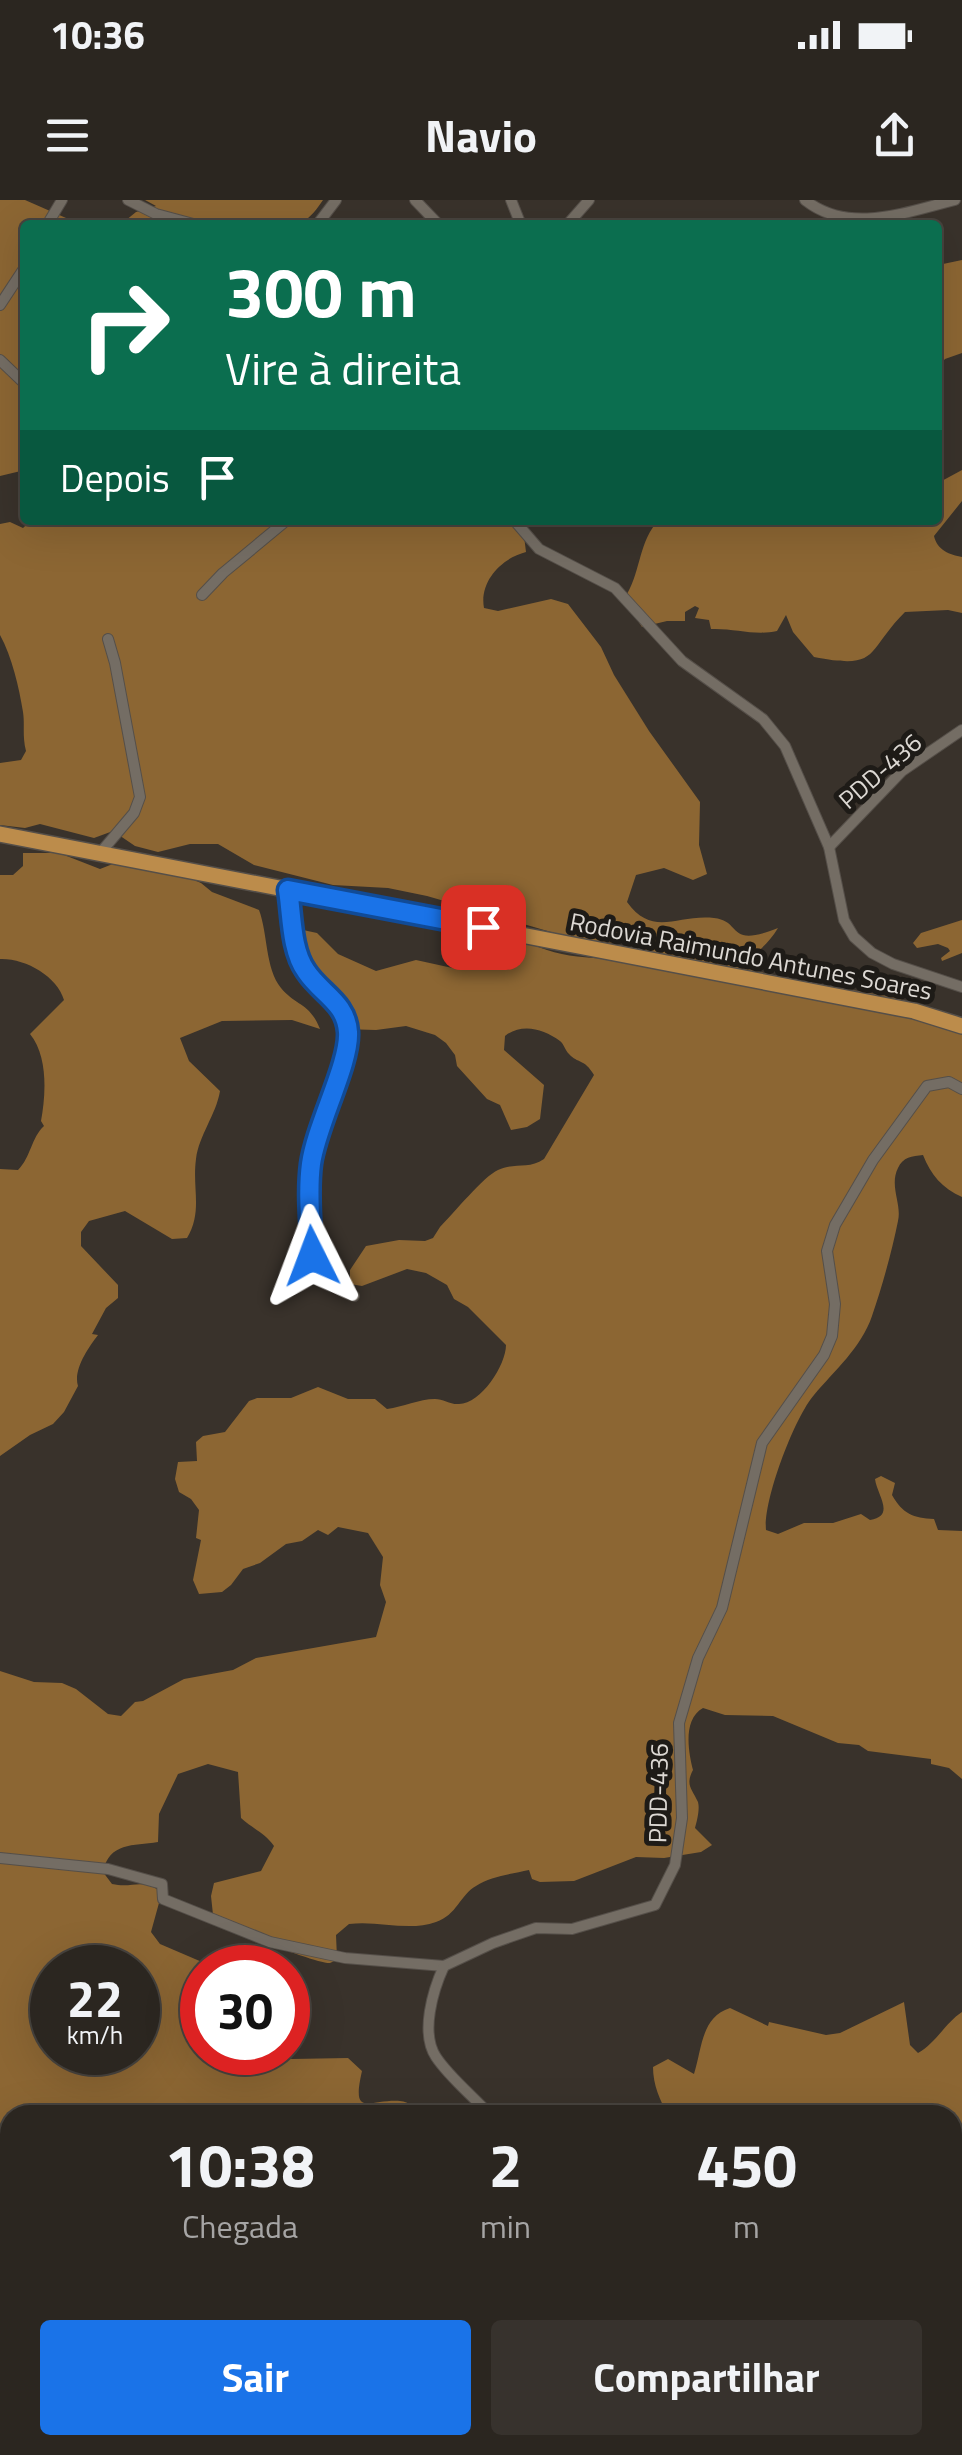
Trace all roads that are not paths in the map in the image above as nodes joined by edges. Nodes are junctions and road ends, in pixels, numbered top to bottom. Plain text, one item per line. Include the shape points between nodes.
1 (128, 200) edge
2 (336, 200) edge
3 (415, 200) edge
4 (589, 200) edge
5 (804, 200) edge
6 (955, 200) edge
7 (178, 220) edge
8 (321, 220) edge
9 (434, 220) edge
10 (571, 220) edge
11 (20, 274) edge
12 (0, 305) edge
13 (0, 360) edge
14 (20, 380) edge
15 (281, 525) edge
16 (518, 525) edge
17 (202, 595) dead end
18 (108, 639) dead end
19 (962, 730) edge
20 (0, 834) edge
21 (830, 847) junction
22 (101, 852) junction
23 (288, 890) junction
24 (962, 987) edge
25 (962, 1026) edge
26 (962, 1089) edge
27 (354, 1296) dead end
28 (0, 1858) edge
29 (444, 1966) junction
30 (481, 2105) edge

1 - 7 street
2 - 8 street
3 - 9 street
4 - 10 street
5 - 6 street via 844,219 880,218
11 - 12 street
13 - 14 street
15 - 17 street
16 - 21 street via 538,550 615,588 682,662 763,719 785,746
18 - 22 street via 140,797
19 - 21 street, PDD-436 / PDD-436 via 902,771
20 - 22 highway, Rodovia Raimundo Antunes Soares
21 - 24 street via 844,920 854,937 893,964
22 - 23 highway, Rodovia Raimundo Antunes Soares
23 - 25 highway, Rodovia Raimundo Antunes Soares via 914,1011
23 - 27 street via 301,962 348,1022 349,1039 311,1163 310,1204 312,1256
26 - 29 street, PDD-436 / PDD-436 via 949,1082 927,1086 835,1224 827,1251 832,1336 762,1443 722,1608 679,1723 680,1834 675,1865 655,1904 572,1929 536,1928
28 - 29 street, PDD-436 / PDD-436 via 108,1869 162,1884 162,1899 270,1942 345,1958
29 - 30 street via 434,1988 434,2054

